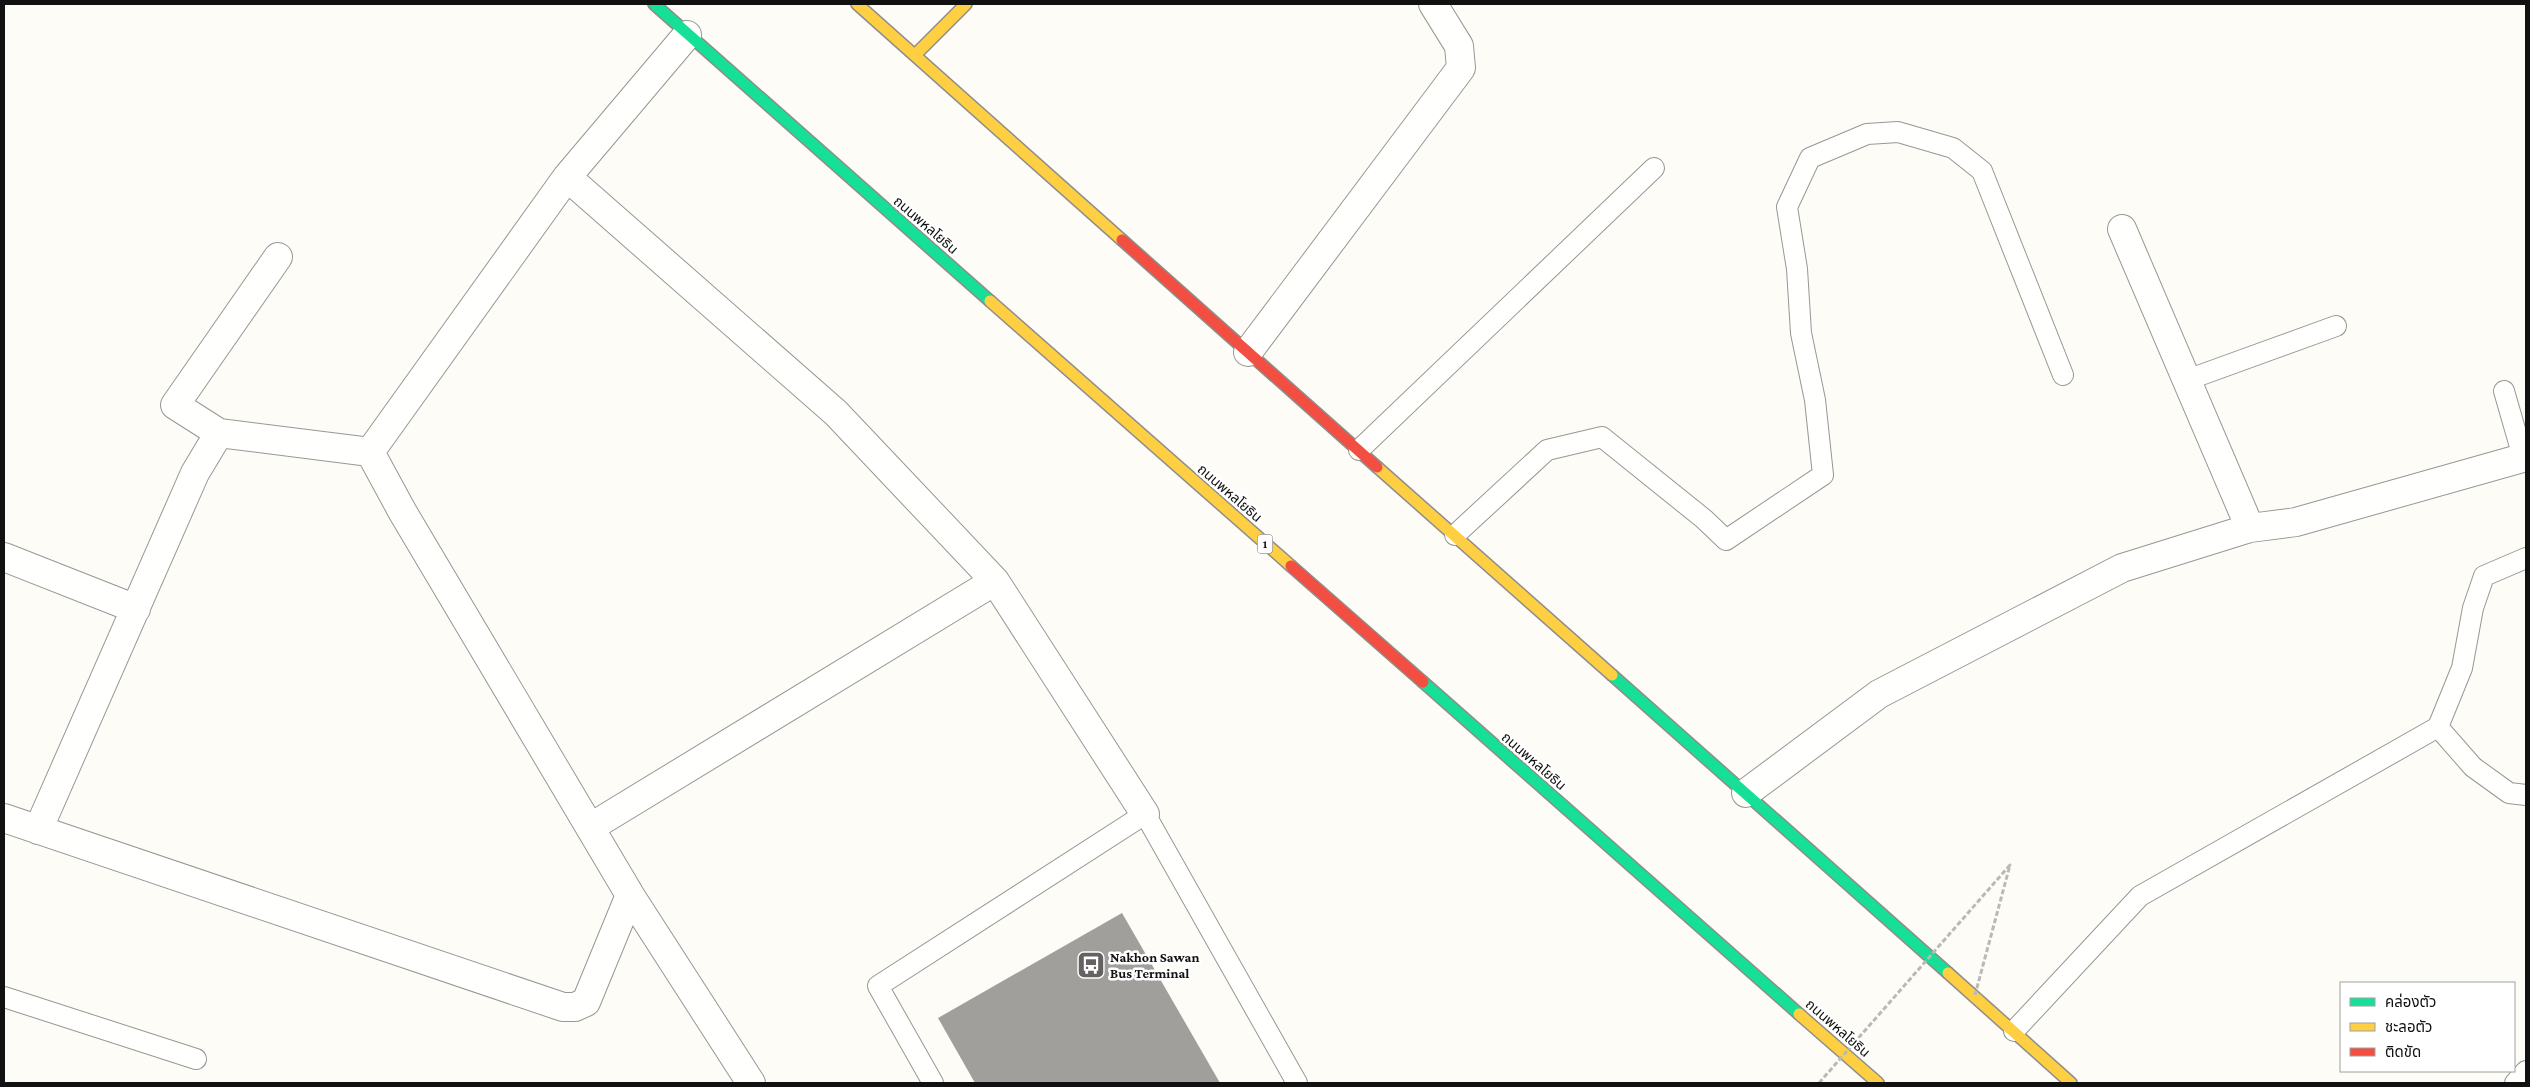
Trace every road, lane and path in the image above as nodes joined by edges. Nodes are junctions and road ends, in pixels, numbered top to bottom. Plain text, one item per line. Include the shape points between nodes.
1 (654, 4) edge
2 (856, 4) edge
3 (966, 4) edge
4 (1433, 4) edge
5 (687, 35) junction
6 (916, 54) junction
7 (1654, 168) dead end
8 (567, 177) junction
9 (2122, 229) dead end
10 (278, 257) dead end
11 (2336, 326) dead end
12 (1248, 352) junction
13 (2063, 375) dead end
14 (2187, 380) junction
15 (2504, 391) dead end
16 (219, 433) junction
17 (1359, 450) junction
18 (370, 452) junction
19 (2525, 457) edge
20 (2250, 528) junction
21 (1455, 535) junction
22 (4, 557) edge
23 (2526, 558) edge
24 (995, 581) junction
25 (136, 608) junction
26 (2438, 727) junction
27 (1746, 793) junction
28 (2526, 795) edge
29 (1145, 814) junction
30 (4, 818) edge
31 (591, 827) junction
32 (38, 830) junction
33 (630, 895) junction
34 (1975, 995) junction
35 (4, 997) edge
36 (2014, 1031) junction
37 (196, 1060) dead end
38 (2526, 1070) edge
39 (751, 1083) edge
40 (933, 1083) edge
41 (1297, 1083) edge
42 (1819, 1083) edge
43 (1878, 1083) edge
44 (2071, 1083) edge
45 (2515, 1083) edge

1 - 5 main road, ถนนพหลโยธิน / 1
2 - 6 main road
3 - 6 main road
4 - 12 street via 1459,46 1460,68
5 - 8 street
5 - 43 main road, ถนนพหลโยธิน / 1
6 - 12 main road
7 - 17 lane
8 - 18 street
8 - 24 street via 836,413
9 - 14 street
10 - 16 street via 175,405
11 - 14 lane
12 - 17 main road
13 - 21 lane via 1982,171 1953,148 1898,132 1867,134 1810,158 1787,207 1797,269 1801,333 1815,400 1823,475 1726,540 1602,437 1547,450
14 - 20 street
15 - 19 lane
16 - 18 street
16 - 25 street via 195,473
17 - 21 main road
18 - 31 street
19 - 20 street via 2296,522
20 - 27 street via 2122,568 1879,694
21 - 27 main road
22 - 25 street
23 - 26 lane via 2484,576 2473,608 2462,668
24 - 29 street
24 - 31 street
25 - 32 street
26 - 28 lane via 2473,767 2509,794
26 - 36 lane via 2140,896
27 - 34 main road
29 - 40 lane via 878,986
29 - 41 lane
30 - 32 street
31 - 33 street
32 - 33 street via 563,1007 575,1007 586,1002
33 - 39 street
34 - 36 main road
34 - 42 path, bridge via 2010,864
35 - 37 lane
36 - 44 main road
38 - 45 lane

